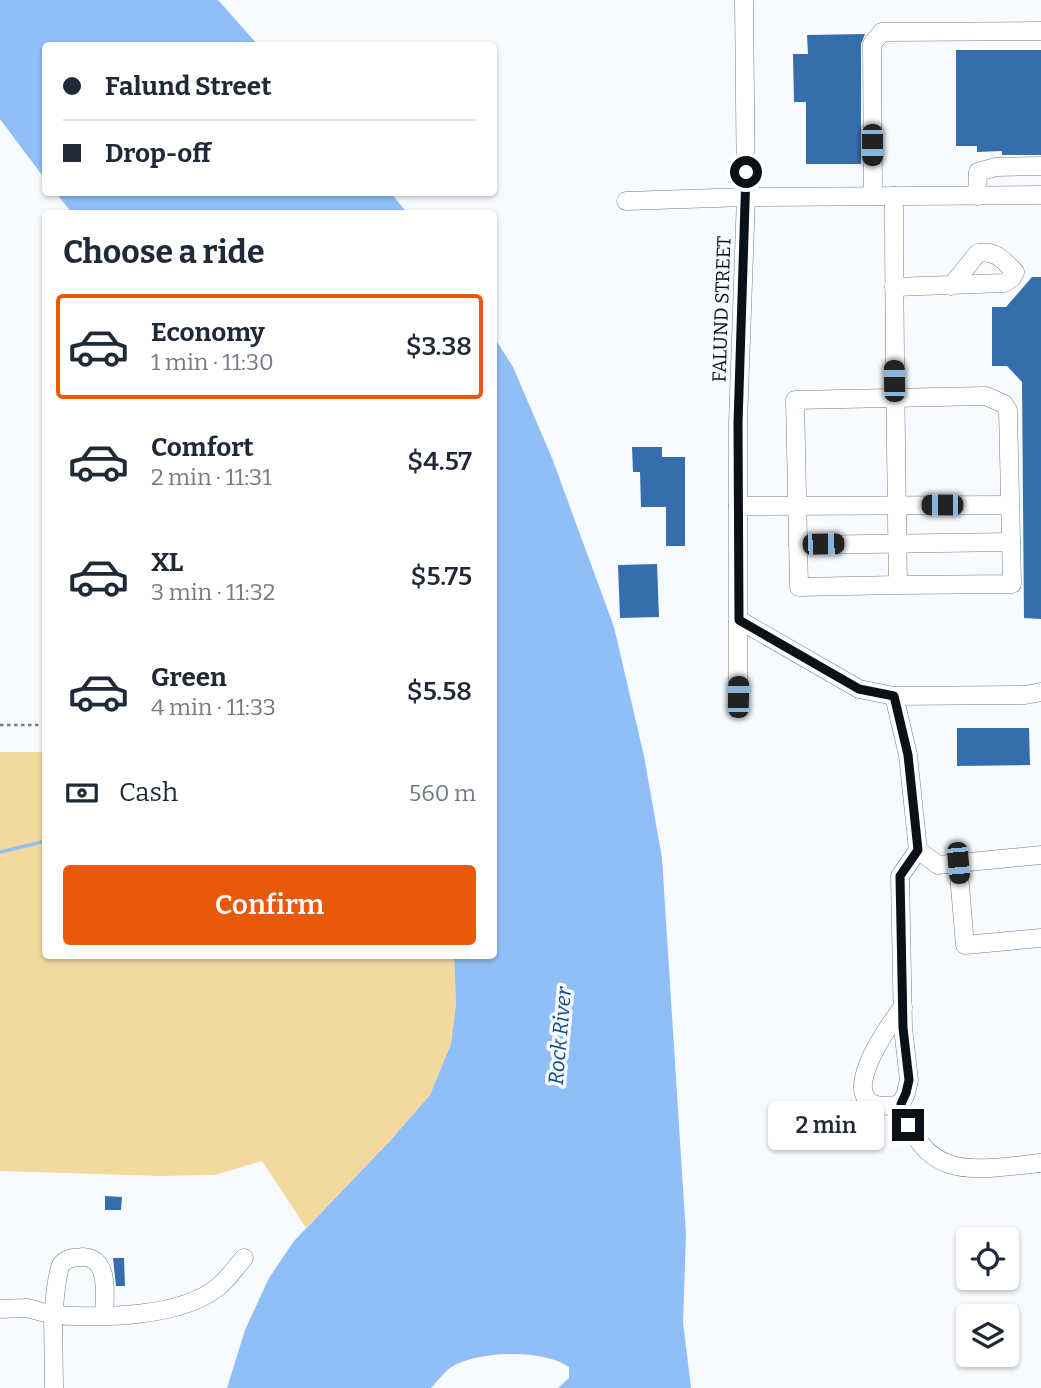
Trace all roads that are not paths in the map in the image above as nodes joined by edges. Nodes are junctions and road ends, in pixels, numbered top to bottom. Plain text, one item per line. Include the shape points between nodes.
1 (744, 0) edge
2 (1041, 31) edge
3 (1041, 166) edge
4 (977, 195) junction
5 (1041, 195) edge
6 (873, 196) junction
7 (894, 196) junction
8 (746, 197) junction
9 (626, 201) dead end
10 (951, 286) dead end
11 (894, 287) junction
12 (894, 398) junction
13 (897, 505) junction
14 (1010, 505) junction
15 (738, 506) junction
16 (797, 506) junction
17 (898, 542) junction
18 (1011, 542) junction
19 (798, 545) junction
20 (898, 585) junction
21 (739, 620) junction
22 (1041, 692) edge
23 (894, 696) junction
24 (738, 697) dead end
25 (918, 850) junction
26 (1041, 855) edge
27 (958, 863) junction
28 (1041, 938) edge
29 (903, 1007) junction
30 (901, 1104) junction
31 (1041, 1163) edge
32 (244, 1258) dead end
33 (0, 1310) edge
34 (53, 1315) junction
35 (104, 1315) junction
36 (54, 1388) edge

1 - 8 street, FALUND STREET
2 - 6 street via 882,32 872,44
3 - 4 street via 978,172
4 - 5 street
4 - 7 street
6 - 7 street
6 - 8 street
7 - 11 street
8 - 9 street
8 - 15 street, FALUND STREET
10 - 11 street
11 - 12 street
12 - 13 street
12 - 14 street via 986,396 1004,404 1008,410
12 - 16 street via 795,400
13 - 14 street
13 - 16 street
13 - 17 street
14 - 18 street
15 - 16 street
15 - 21 street, FALUND STREET
16 - 19 street
17 - 18 street
17 - 19 street
17 - 20 street
18 - 20 street via 1012,584
19 - 20 street via 799,587
21 - 23 street via 859,689
21 - 24 street, FALUND STREET
22 - 23 street
23 - 25 street via 908,755
25 - 27 street via 938,864
25 - 29 street via 900,876
26 - 27 street
27 - 28 street via 965,945
29 - 30 street via 909,1080
29 - 30 street via 867,1065 862,1088 876,1105
30 - 31 street via 908,1125 922,1144 948,1165 982,1169
32 - 35 street via 220,1286 198,1300 166,1309
33 - 34 street via 27,1308
34 - 35 street
34 - 35 street via 60,1266 67,1259 80,1257 91,1258 103,1272
34 - 36 street

